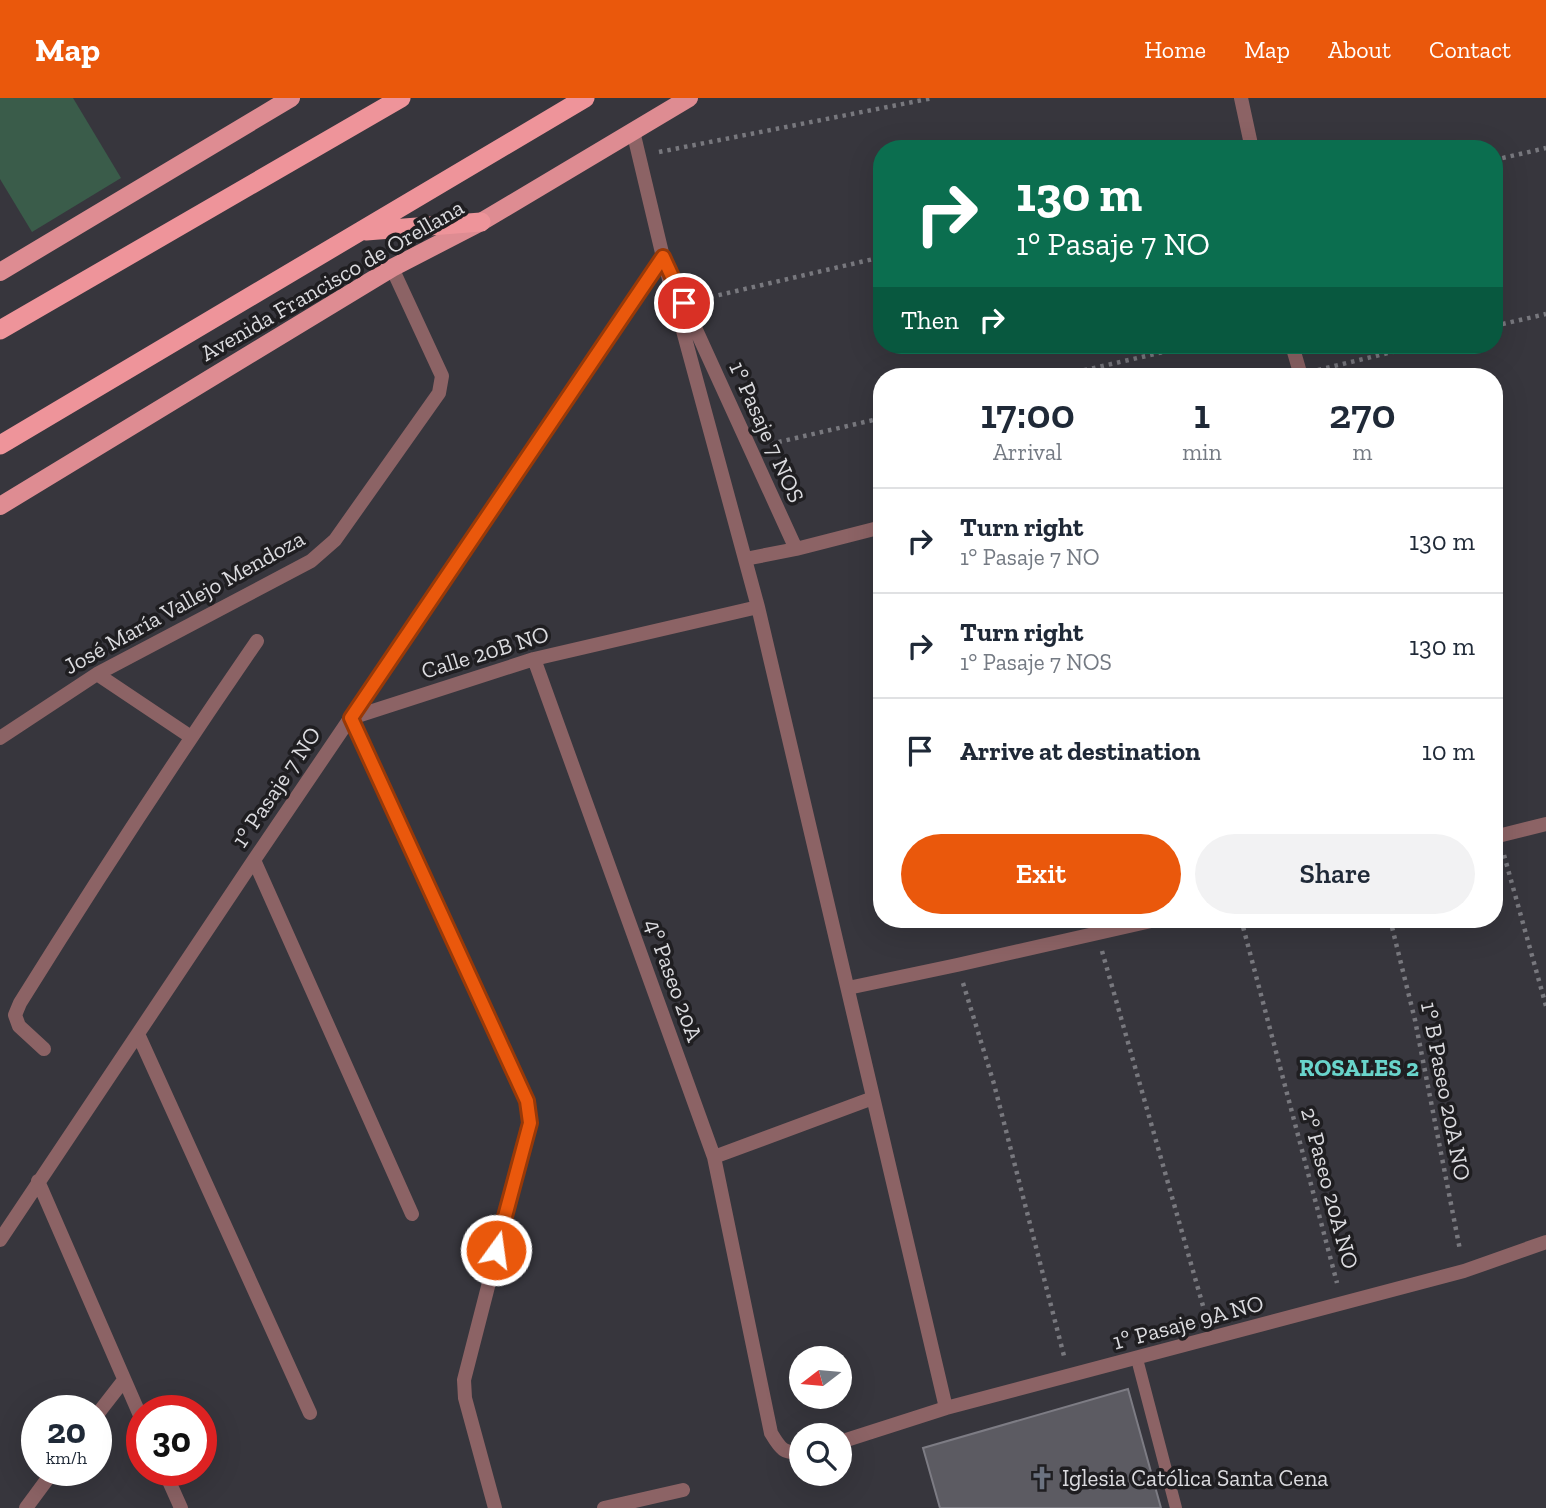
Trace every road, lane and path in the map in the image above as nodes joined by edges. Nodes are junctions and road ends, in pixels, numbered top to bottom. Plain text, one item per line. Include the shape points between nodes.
1 (291, 98) edge
2 (401, 98) edge
3 (586, 98) edge
4 (689, 98) edge
5 (933, 98) edge
6 (1241, 98) edge
7 (633, 131) junction
8 (1250, 140) edge
9 (1546, 148) edge
10 (639, 156) junction
11 (1503, 158) edge
12 (481, 222) junction
13 (361, 231) junction
14 (663, 257) junction
15 (873, 259) edge
16 (392, 268) junction
17 (0, 272) edge
18 (684, 303) junction
19 (1546, 314) edge
20 (1503, 324) edge
21 (0, 330) edge
22 (1155, 354) edge
23 (1386, 354) edge
24 (1094, 368) edge
25 (1331, 368) edge
26 (873, 420) edge
27 (0, 445) edge
28 (750, 449) junction
29 (0, 506) edge
30 (873, 529) edge
31 (796, 549) junction
32 (745, 559) junction
33 (758, 607) junction
34 (257, 641) dead end
35 (534, 659) junction
36 (97, 674) junction
37 (351, 718) junction
38 (191, 737) junction
39 (0, 738) edge
40 (1546, 824) edge
41 (1503, 834) edge
42 (254, 860) junction
43 (1503, 860) edge
44 (1120, 928) edge
45 (1243, 928) edge
46 (1392, 928) edge
47 (1097, 933) junction
48 (957, 965) junction
49 (848, 988) junction
50 (1546, 1006) edge
51 (138, 1034) junction
52 (44, 1049) dead end
53 (873, 1098) junction
54 (714, 1157) junction
55 (38, 1181) junction
56 (412, 1214) dead end
57 (0, 1240) edge
58 (1546, 1242) edge
59 (1464, 1271) junction
60 (1343, 1304) junction
61 (1212, 1339) junction
62 (1137, 1359) junction
63 (1069, 1377) junction
64 (124, 1380) junction
65 (112, 1395) edge
66 (131, 1395) edge
67 (946, 1408) junction
68 (310, 1413) dead end
69 (852, 1438) edge
70 (789, 1452) edge
71 (42, 1486) edge
72 (171, 1486) edge
73 (683, 1490) dead end
74 (26, 1508) edge
75 (181, 1508) edge
76 (495, 1508) edge
77 (604, 1508) edge
78 (1176, 1508) edge

1 - 17 main road
2 - 21 highway
3 - 13 highway, Avenida Francisco de Orellana
4 - 7 main road, Avenida Francisco de Orellana
5 - 10 path
6 - 8 street
7 - 10 street
7 - 12 main road, Avenida Francisco de Orellana
9 - 11 path
10 - 14 street
12 - 13 highway
12 - 16 main road, Avenida Francisco de Orellana
13 - 27 highway, Avenida Francisco de Orellana
14 - 18 street, 1° Pasaje 7 NOS
14 - 32 street
14 - 37 street, 1° Pasaje 7 NO
15 - 18 path
16 - 29 main road, Avenida Francisco de Orellana
16 - 36 street, José María Vallejo Mendoza via 442,376 439,393 335,540 311,561
18 - 28 street, 1° Pasaje 7 NOS
19 - 20 path
22 - 24 path
23 - 25 path
26 - 28 path
28 - 31 street, 1° Pasaje 7 NOS
30 - 31 street
31 - 32 street
32 - 33 street
33 - 35 street, Calle 20B NO
33 - 49 street
34 - 38 street
35 - 37 street, Calle 20B NO
35 - 54 street, 4° Paseo 20A
36 - 38 street
36 - 39 street, José María Vallejo Mendoza
37 - 42 street, 1° Pasaje 7 NO
37 - 76 street via 527,1101 530,1123 464,1380
38 - 52 street via 20,1003 15,1015 19,1026
40 - 41 street
42 - 51 street, 1° Pasaje 7 NO
42 - 56 street
43 - 50 path
44 - 47 street
45 - 60 path, 2° Paseo 20A NO
46 - 59 path, 1° B Paseo 20A NO
47 - 48 street
47 - 61 path
48 - 49 street
48 - 63 path via 994,1084
49 - 53 street
51 - 55 street, 1° Pasaje 7 NO
51 - 68 street
53 - 54 street
53 - 67 street
54 - 70 street via 771,1433 780,1448
55 - 57 street, 1° Pasaje 7 NO
55 - 64 street
58 - 59 street, 1º Pasaje 9A NO
59 - 60 street, 1º Pasaje 9A NO
60 - 61 street, 1º Pasaje 9A NO
61 - 62 street, 1º Pasaje 9A NO
62 - 63 street, 1º Pasaje 9A NO
62 - 78 lane
63 - 67 street, 1º Pasaje 9A NO
64 - 65 street
64 - 66 street
67 - 69 street, 1º Pasaje 9A NO
71 - 74 street
72 - 75 street
73 - 77 street

